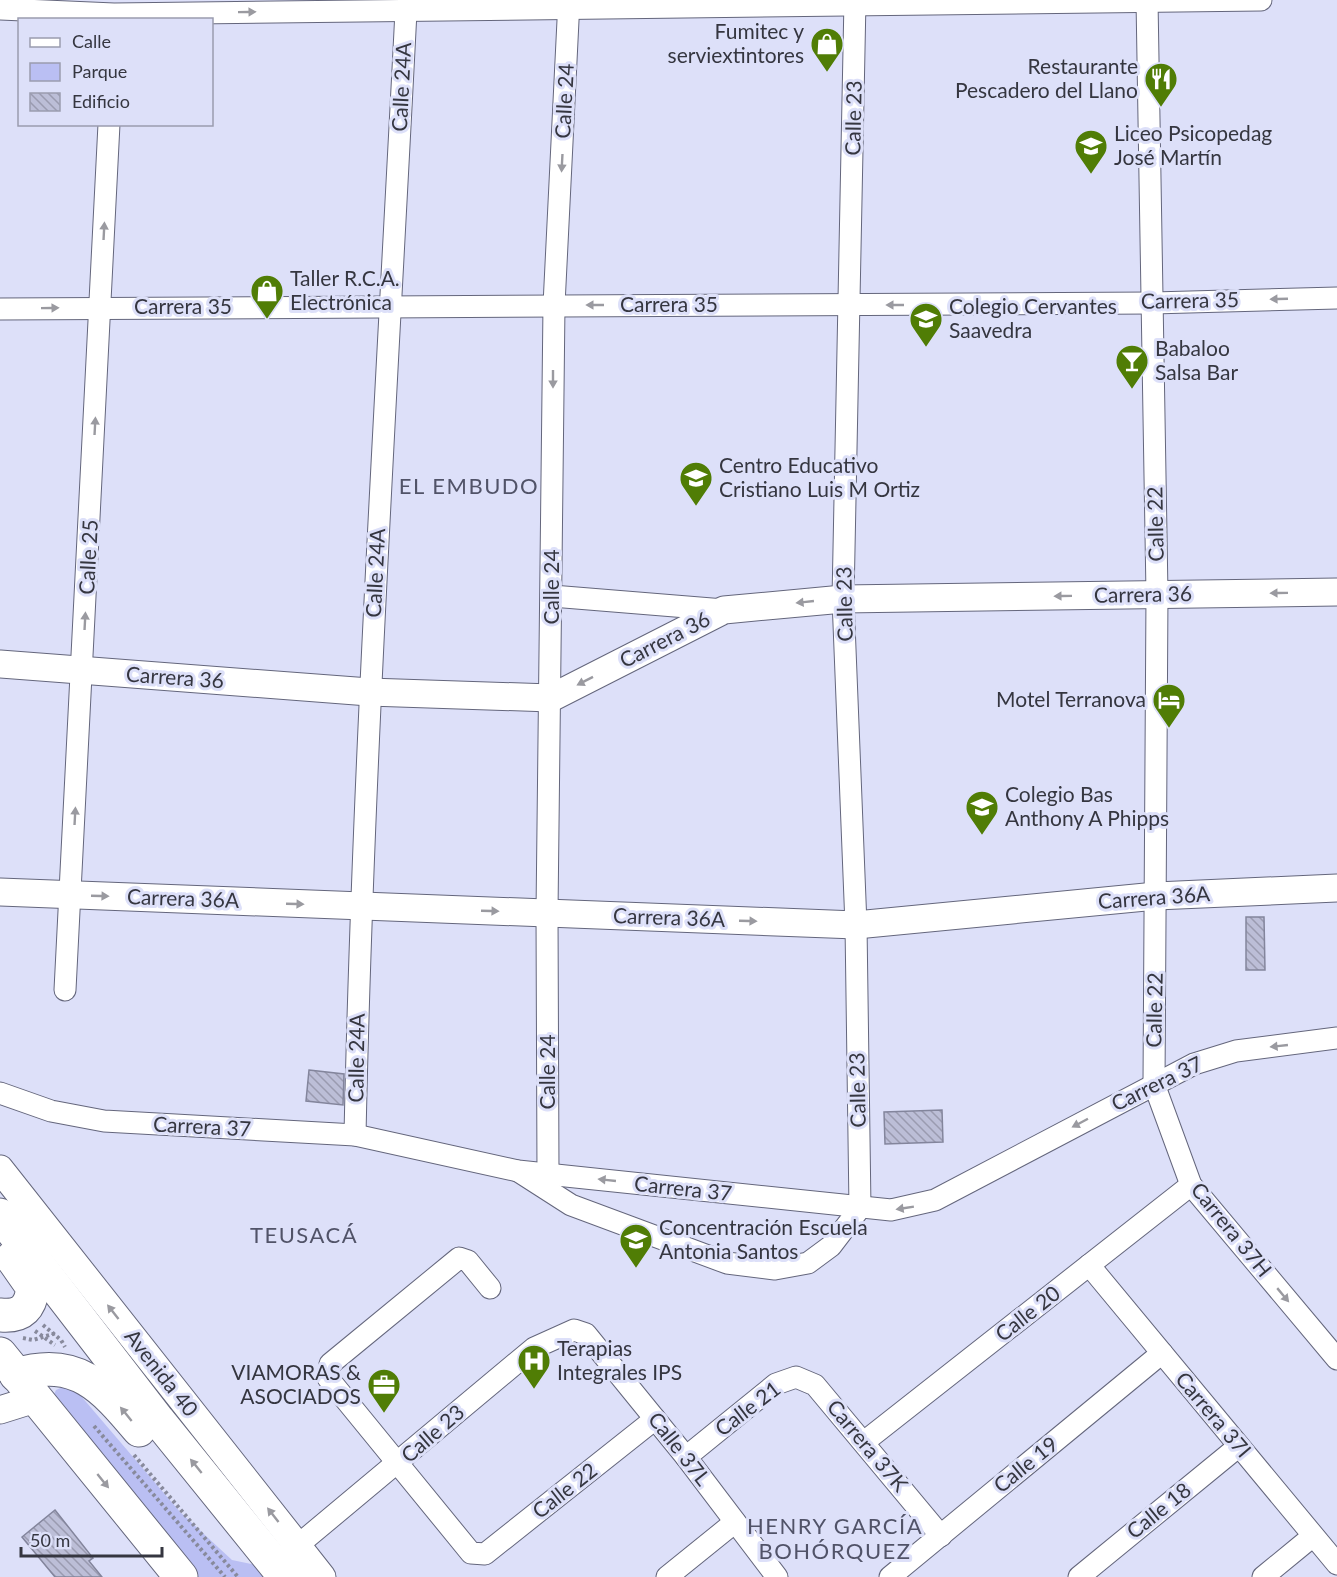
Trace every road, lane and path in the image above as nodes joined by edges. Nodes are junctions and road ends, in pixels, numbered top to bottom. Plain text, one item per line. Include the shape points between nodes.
1 (1147, 0) edge
2 (1260, 0) edge
3 (855, 3) edge
4 (570, 5) edge
5 (0, 9) edge
6 (115, 11) edge
7 (406, 11) junction
8 (109, 126) edge
9 (1337, 298) edge
10 (1154, 303) junction
11 (554, 305) junction
12 (851, 305) junction
13 (391, 306) junction
14 (100, 307) junction
15 (0, 309) edge
16 (1337, 592) edge
17 (1157, 594) junction
18 (552, 596) junction
19 (843, 599) junction
20 (724, 610) junction
21 (0, 664) edge
22 (83, 670) junction
23 (369, 692) junction
24 (551, 698) junction
25 (1337, 888) edge
26 (0, 892) edge
27 (70, 895) junction
28 (1156, 896) junction
29 (360, 906) junction
30 (547, 913) junction
31 (856, 925) junction
32 (65, 990) dead end
33 (1337, 1038) edge
34 (1154, 1084) junction
35 (0, 1093) edge
36 (355, 1135) junction
37 (0, 1169) edge
38 (518, 1171) junction
39 (548, 1173) junction
40 (1191, 1185) junction
41 (860, 1208) junction
42 (0, 1215) edge
43 (0, 1242) edge
44 (1089, 1265) junction
45 (490, 1288) dead end
46 (0, 1315) edge
47 (574, 1330) joint
48 (1162, 1353) junction
49 (1337, 1359) edge
50 (13, 1378) edge
51 (815, 1385) joint
52 (0, 1410) edge
53 (655, 1419) junction
54 (864, 1442) junction
55 (1239, 1446) junction
56 (686, 1457) junction
57 (397, 1465) junction
58 (735, 1522) junction
59 (244, 1523) junction
60 (941, 1536) junction
61 (1313, 1536) junction
62 (298, 1562) edge
63 (1337, 1564) edge
64 (181, 1577) edge
65 (285, 1577) edge
66 (322, 1577) edge
67 (667, 1577) edge
68 (777, 1577) edge
69 (890, 1577) edge
70 (1079, 1577) edge
71 (1263, 1577) edge

1 - 2 street
1 - 3 street
1 - 10 street, Calle 22
3 - 4 street
3 - 12 street, Calle 23
4 - 7 street
4 -> 11 street, Calle 24
5 - 6 street
6 -> 7 street
7 - 13 street, Calle 24A
14 -> 8 street, Calle 25
9 -> 10 street, Carrera 35
10 -> 12 street, Carrera 35
10 - 17 street, Calle 22
12 -> 11 street, Carrera 35
11 - 13 street, Carrera 35
11 -> 18 street, Calle 24
12 - 19 street, Calle 23
13 - 14 street, Carrera 35
13 - 23 street, Calle 24A
15 -> 14 street, Carrera 35
22 -> 14 street, Calle 25
16 -> 17 street, Carrera 36
17 -> 19 street, Carrera 36
17 - 28 street, Calle 22
18 - 20 street
18 - 24 street, Calle 24
19 -> 20 street, Carrera 36
19 - 31 street, Calle 23
20 -> 24 street, Carrera 36
21 - 22 street, Carrera 36
22 - 23 street, Carrera 36
27 -> 22 street, Calle 25
23 - 24 street, Carrera 36
23 - 29 street, Calle 24A
24 - 30 street, Calle 24
25 - 28 street, Carrera 36A
26 - 27 street, Carrera 36A
27 -> 29 street, Carrera 36A
27 - 32 street, Calle 25
28 - 31 street, Carrera 36A
28 - 34 street, Calle 22
29 -> 30 street, Carrera 36A
29 - 36 street, Calle 24A
30 -> 31 street, Carrera 36A
30 - 39 street, Calle 24
31 - 41 street, Calle 23
33 -> 34 street, Carrera 37 via 1236,1051 1194,1064
34 - 40 street, Carrera 37H
34 -> 41 street, Carrera 37 via 935,1200 891,1210
35 - 36 street, Carrera 37 via 51,1111 104,1121
36 - 38 street, Carrera 37
62 -> 37 street, Avenida 40
38 - 39 street, Carrera 37
38 - 41 street via 571,1205 727,1263 775,1269 808,1263 831,1246
41 -> 39 street, Carrera 37
40 - 44 street, Calle 20
40 -> 49 street, Carrera 37H
59 -> 42 highway, Avenida 40 via 158,1420
43 - 46 highway via 33,1288 31,1302 23,1312
44 - 48 street, Carrera 37I
44 - 54 street, Calle 20
45 - 57 street via 468,1261 459,1258 330,1364 328,1378
47 - 53 street, Calle 37L via 586,1334
47 - 57 street, Calle 23 via 534,1348
48 - 55 street, Carrera 37I
48 - 60 street, Calle 19
50 - 52 street
59 -> 50 highway via 195,1498 112,1397 91,1380 47,1368
50 -> 64 highway
51 - 54 street, Carrera 37K
51 - 56 street, Calle 21 via 796,1377 776,1384
53 - 56 street, Calle 37L
53 - 57 street, Calle 22 via 485,1554 471,1553
54 - 60 street, Carrera 37K
55 - 61 street, Carrera 37I
55 - 70 street, Calle 18
56 - 58 street, Calle 37L
57 - 62 street, Calle 23
58 - 67 street
58 - 68 street, Calle 37L
59 - 65 highway, Avenida 40
60 - 69 street, Calle 19
61 - 63 street, Carrera 37I
61 - 71 street
62 - 66 street, Avenida 40

